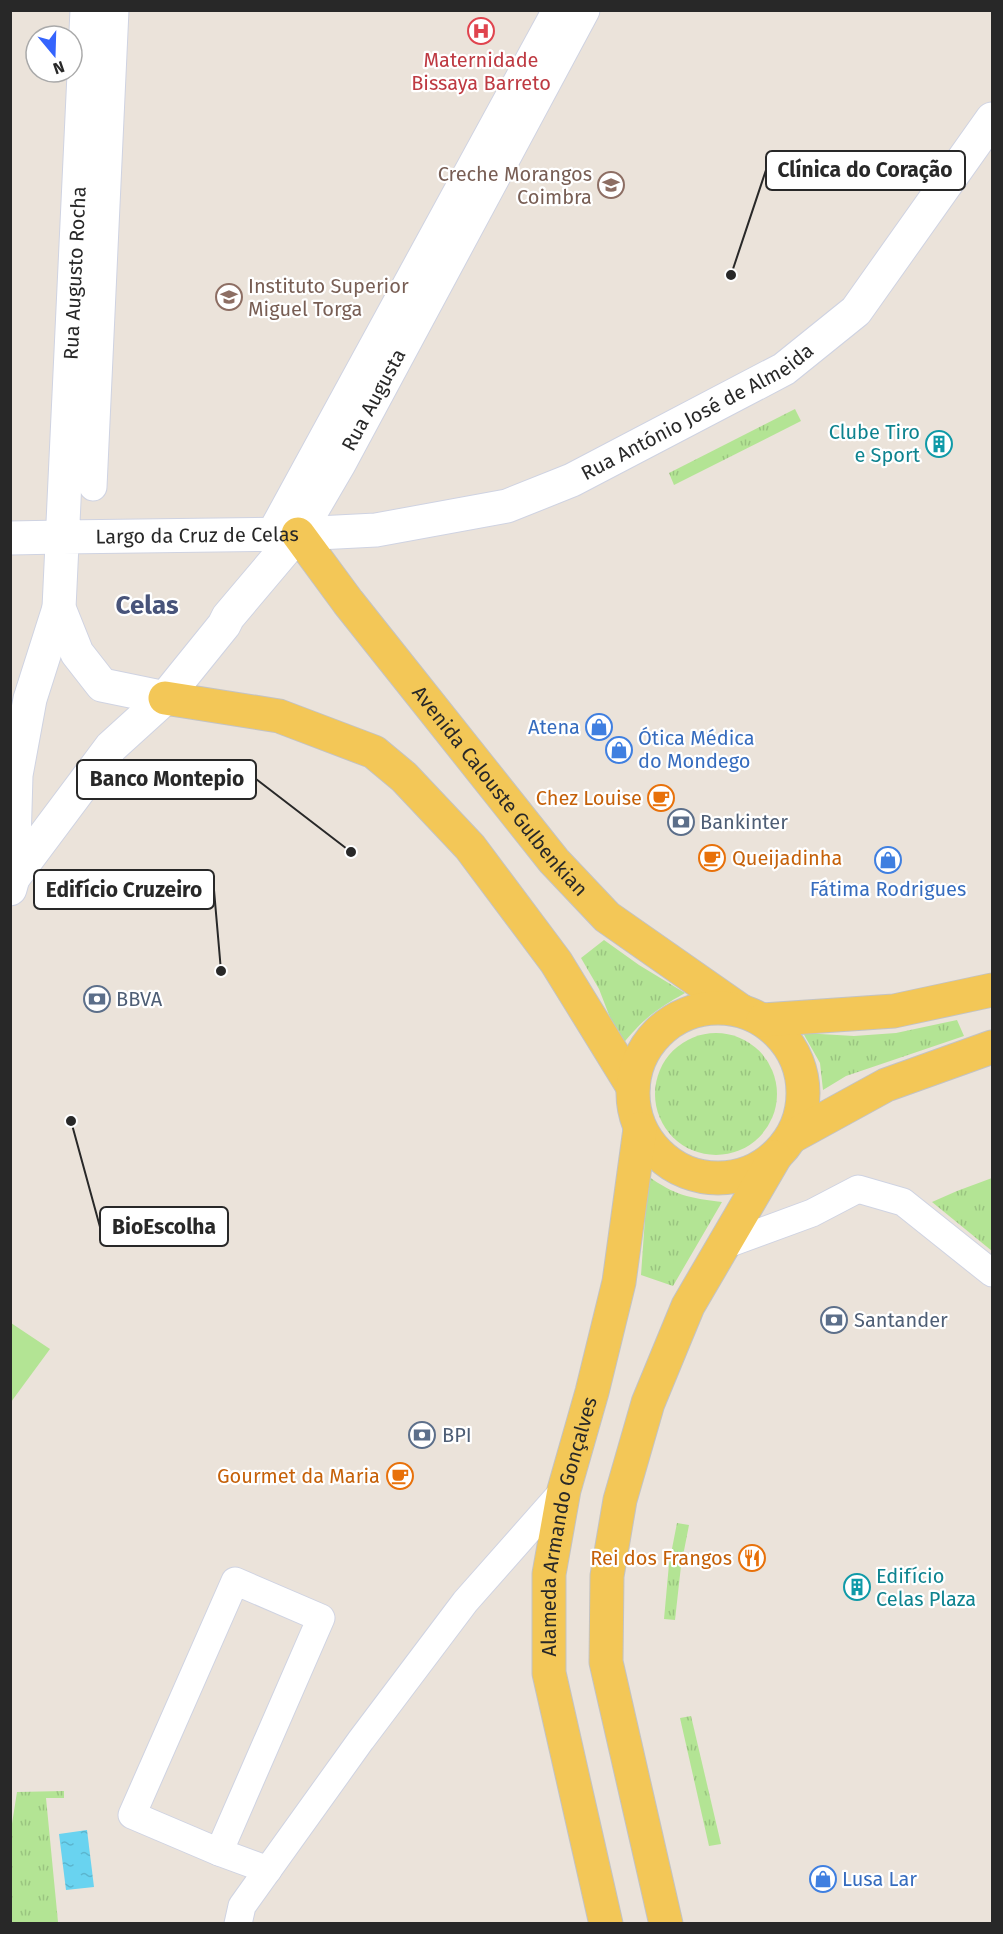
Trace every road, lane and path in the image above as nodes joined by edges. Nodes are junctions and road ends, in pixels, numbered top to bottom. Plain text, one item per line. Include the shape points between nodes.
1 (87, 10) edge
2 (116, 10) edge
3 (556, 10) edge
4 (583, 10) edge
5 (993, 119) edge
6 (93, 487) dead end
7 (284, 534) junction
8 (62, 537) junction
9 (10, 538) edge
10 (59, 608) junction
11 (165, 698) junction
12 (12, 884) edge
13 (993, 990) edge
14 (752, 1015) junction
15 (993, 1047) edge
16 (633, 1087) junction
17 (640, 1129) junction
18 (784, 1146) junction
19 (722, 1246) junction
20 (993, 1273) edge
21 (564, 1490) junction
22 (219, 1852) junction
23 (268, 1870) junction
24 (238, 1923) edge
25 (606, 1923) edge
26 (666, 1923) edge

1 - 8 street, Rua Augusto Rocha
2 - 6 lane
3 - 7 lane
4 - 7 street, Rua Augusta via 339,464
5 - 7 street, Rua António José de Almeida via 856,311 784,369 572,480 507,506 376,530
7 - 8 street, Largo da Cruz de Celas
7 - 11 street, Largo da Cruz de Celas via 224,626
7 - 14 main road, Avenida Calouste Gulbenkian via 348,602 554,861 607,917
8 - 9 street
8 - 10 street, Largo da Cruz de Celas
10 - 11 street, Largo da Cruz de Celas via 76,653 102,685
10 - 12 street, Largo da Cruz de Celas via 30,699 16,776
11 - 12 street, Largo da Cruz de Celas via 111,747
11 - 16 main road via 279,716 374,752 397,771 470,846 556,962
13 - 14 main road via 894,1011
14 - 16 main road via 715,1008 690,1012 668,1024 638,1062
14 - 18 main road, Avenida Calouste Gulbenkian via 783,1037 797,1059 804,1084 803,1110
15 - 18 main road via 886,1085
16 - 17 main road
17 - 18 main road via 655,1150 676,1168 700,1177 727,1178 753,1172
17 - 21 main road, Alameda Armando Gonçalves via 619,1282
18 - 19 main road
19 - 20 lane via 812,1213 858,1190 903,1202
19 - 26 main road via 688,1306 648,1403 620,1500 607,1576 606,1662
21 - 23 lane via 465,1602
21 - 25 main road, Alameda Armando Gonçalves via 549,1574 549,1673
22 - 22 lane via 321,1618 235,1581 132,1815
22 - 23 lane
23 - 24 lane via 242,1906

